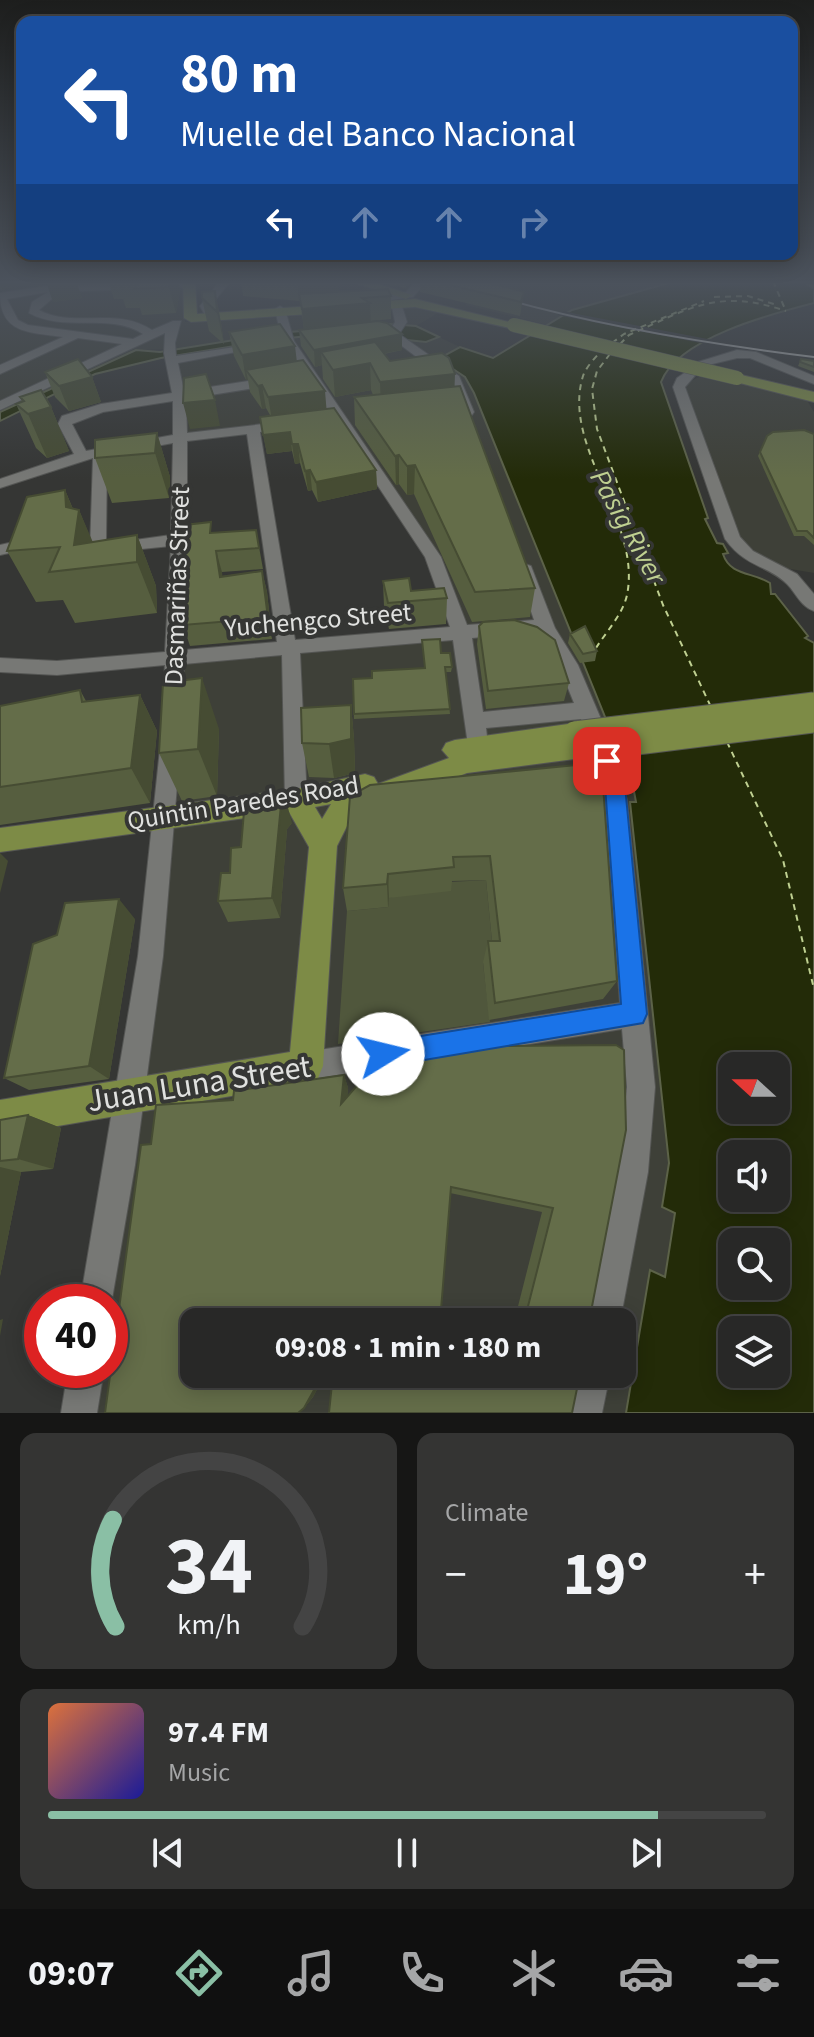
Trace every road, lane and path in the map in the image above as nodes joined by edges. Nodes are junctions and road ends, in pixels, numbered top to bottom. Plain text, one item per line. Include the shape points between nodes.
1 (50, 347) edge
2 (125, 347) edge
3 (151, 347) edge
4 (170, 347) edge
5 (220, 347) edge
6 (289, 347) edge
7 (411, 347) edge
8 (617, 347) edge
9 (171, 353) junction
10 (419, 354) junction
11 (395, 359) edge
12 (0, 370) edge
13 (305, 376) junction
14 (814, 380) edge
15 (814, 394) edge
16 (180, 398) junction
17 (0, 406) edge
18 (297, 424) edge
19 (253, 429) junction
20 (474, 431) edge
21 (180, 437) junction
22 (100, 452) junction
23 (82, 456) junction
24 (0, 464) edge
25 (7, 481) edge
26 (209, 536) edge
27 (179, 539) junction
28 (46, 540) edge
29 (0, 550) edge
30 (518, 553) edge
31 (810, 588) edge
32 (814, 605) edge
33 (545, 625) junction
34 (462, 635) junction
35 (289, 648) junction
36 (174, 659) junction
37 (0, 665) edge
38 (814, 704) edge
39 (814, 721) edge
40 (584, 728) junction
41 (476, 733) junction
42 (582, 778) edge
43 (457, 791) edge
44 (296, 800) junction
45 (368, 801) junction
46 (167, 816) junction
47 (0, 840) edge
48 (323, 845) junction
49 (634, 1014) junction
50 (306, 1066) junction
51 (130, 1095) junction
52 (0, 1118) edge
53 (100, 1284) edge
54 (606, 1308) edge
55 (83, 1388) edge
56 (589, 1388) edge
57 (79, 1413) edge
58 (584, 1413) edge

1 - 12 street
2 - 17 street
3 - 9 street
4 - 9 street, Dasmariñas Street
5 - 9 street
6 - 13 street
7 - 10 street
8 - 15 main road, bridge
9 - 16 street, Dasmariñas Street
10 - 11 street
10 - 20 street via 455,379 457,408
13 - 16 street
13 - 34 street via 341,419 429,548
14 - 31 street via 737,354 698,366 679,387 733,539 747,555
16 - 21 street, Dasmariñas Street
16 - 23 street via 101,408 67,419
18 - 19 street
19 - 21 street
19 - 35 street via 263,530
21 - 22 street
21 - 27 street, Dasmariñas Street via 174,470
22 - 23 street
22 - 27 street via 107,476 93,537 103,551
23 - 25 street
24 - 25 street
26 - 27 street
27 - 36 street, Dasmariñas Street
28 - 29 street
30 - 33 street
31 - 32 street
33 - 34 street, Yuchengco Street
33 - 40 street via 568,665
34 - 35 street, Yuchengco Street
34 - 41 street
35 - 36 street, Yuchengco Street
35 - 44 street
36 - 37 street, Yuchengco Street via 57,668
36 - 46 street, Dasmariñas Street
38 - 40 main road, bridge
39 - 40 main road, bridge
40 - 41 main road, Quintin Paredes Road
40 - 45 main road, Quintin Paredes Road via 438,771
41 - 44 main road, Quintin Paredes Road via 361,787
42 - 49 street via 610,768
43 - 45 street, Quintin Paredes Road
44 - 46 main road, Quintin Paredes Road
44 - 48 main road
45 - 48 main road via 343,808
46 - 47 main road, Quintin Paredes Road
46 - 51 street, Dasmariñas Street
48 - 50 main road
49 - 50 street, Juan Luna Street
49 - 54 street via 641,1087 633,1172
50 - 51 main road, Juan Luna Street
51 - 52 main road, Juan Luna Street
51 - 53 street, Dasmariñas Street
55 - 57 street
56 - 58 street

